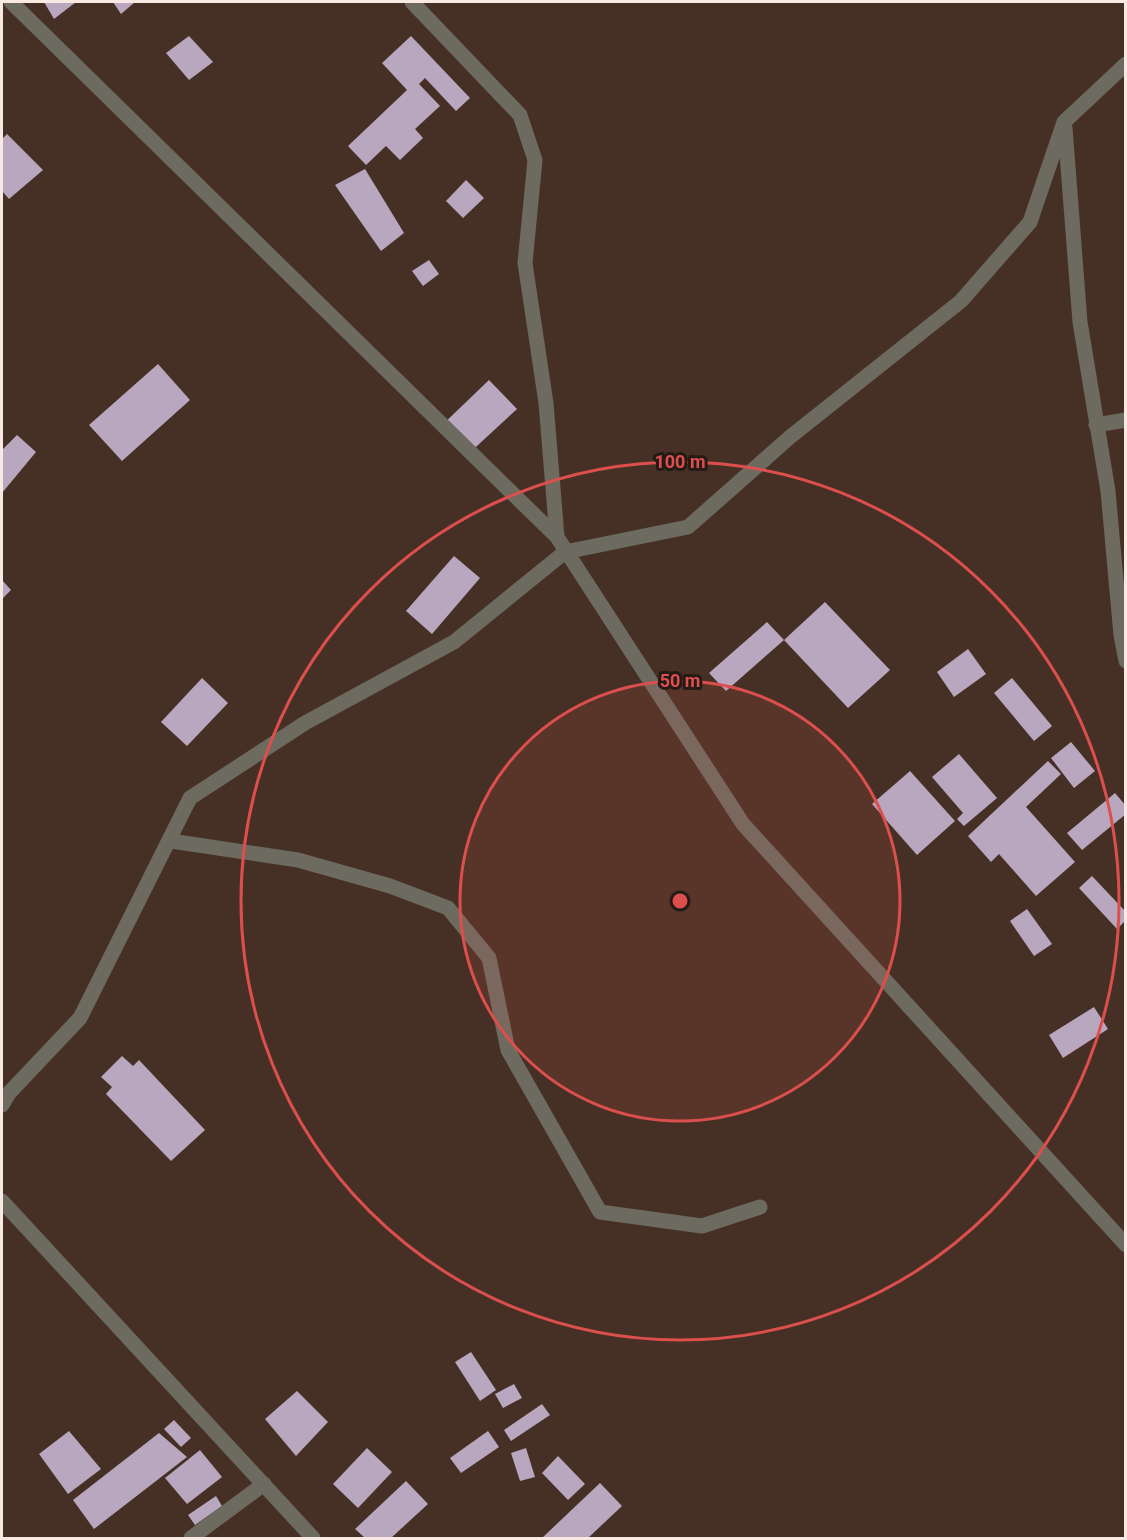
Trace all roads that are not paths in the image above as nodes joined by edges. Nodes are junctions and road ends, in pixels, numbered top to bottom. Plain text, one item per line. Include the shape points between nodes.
1 (11, 2) edge
2 (412, 2) edge
3 (1125, 64) edge
4 (1064, 122) junction
5 (1125, 420) edge
6 (1096, 425) junction
7 (557, 537) junction
8 (565, 552) junction
9 (1125, 661) edge
10 (171, 840) junction
11 (2, 1105) edge
12 (2, 1201) edge
13 (760, 1207) dead end
14 (1125, 1245) edge
15 (264, 1484) junction
16 (191, 1539) edge
17 (314, 1539) edge

1 - 7 street
2 - 7 street via 520,115 535,160 525,263 546,404
3 - 4 street
4 - 6 street via 1080,322
4 - 8 street via 1030,222 961,301 790,437 688,527
5 - 6 street
6 - 9 street via 1108,491
7 - 8 street
8 - 10 street via 454,642 305,723 190,798
8 - 14 street via 743,824
10 - 11 street via 80,1018
10 - 13 street via 298,860 390,886 448,908 489,958 508,1050 600,1212 702,1226
12 - 15 street
15 - 16 street
15 - 17 street

